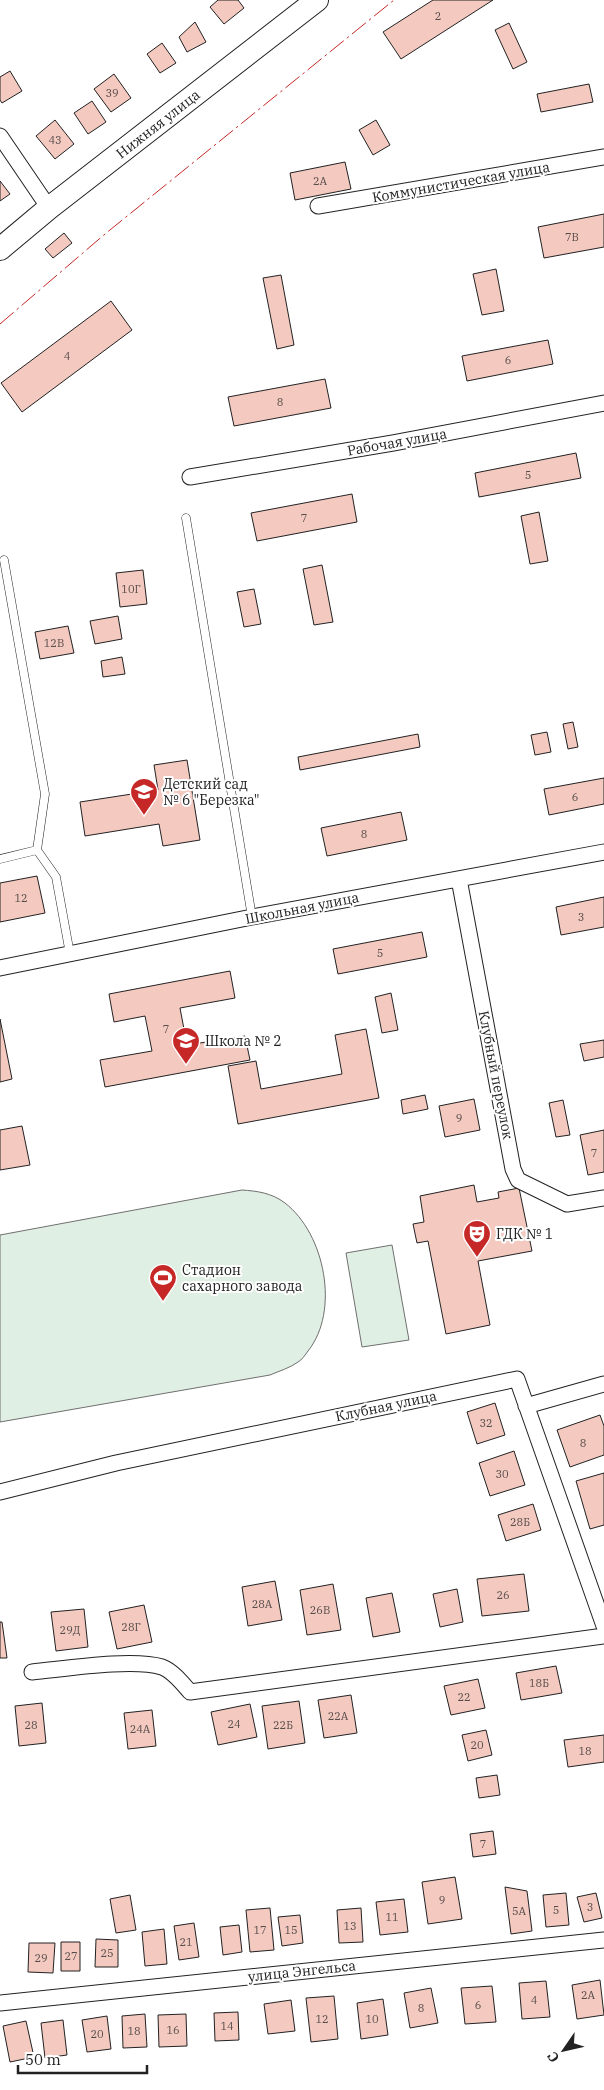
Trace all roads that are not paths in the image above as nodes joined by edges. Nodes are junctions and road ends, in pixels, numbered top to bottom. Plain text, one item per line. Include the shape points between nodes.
1 (316, 0) edge
2 (0, 136) edge
3 (604, 157) edge
4 (318, 206) dead end
5 (49, 208) junction
6 (0, 249) edge
7 (604, 403) edge
8 (190, 477) dead end
9 (186, 518) dead end
10 (4, 560) dead end
11 (37, 850) junction
12 (604, 852) edge
13 (0, 859) edge
14 (459, 879) junction
15 (252, 917) junction
16 (70, 954) junction
17 (0, 968) edge
18 (604, 1198) edge
19 (604, 1384) edge
20 (526, 1406) junction
21 (0, 1492) edge
22 (604, 1626) edge
23 (604, 1636) edge
24 (32, 1672) dead end
25 (604, 1940) edge
26 (0, 2003) edge

1 - 5 street, Нижняя улица
2 - 5 street
3 - 4 street, Коммунистическая улица
5 - 6 street, Нижняя улица
7 - 8 street, Рабочая улица
9 - 15 lane
10 - 11 lane via 45,794
11 - 13 lane
11 - 16 lane via 56,877
12 - 14 street, Школьная улица
14 - 15 street, Школьная улица
14 - 18 street, Клубный переулок via 518,1180 567,1204
15 - 16 street, Школьная улица
16 - 17 street, Школьная улица
19 - 20 street
20 - 21 street, Клубная улица via 517,1379 116,1462
20 - 22 street, Клубная улица
23 - 24 street via 190,1692 163,1668 146,1665
25 - 26 street, улица Энгельса

